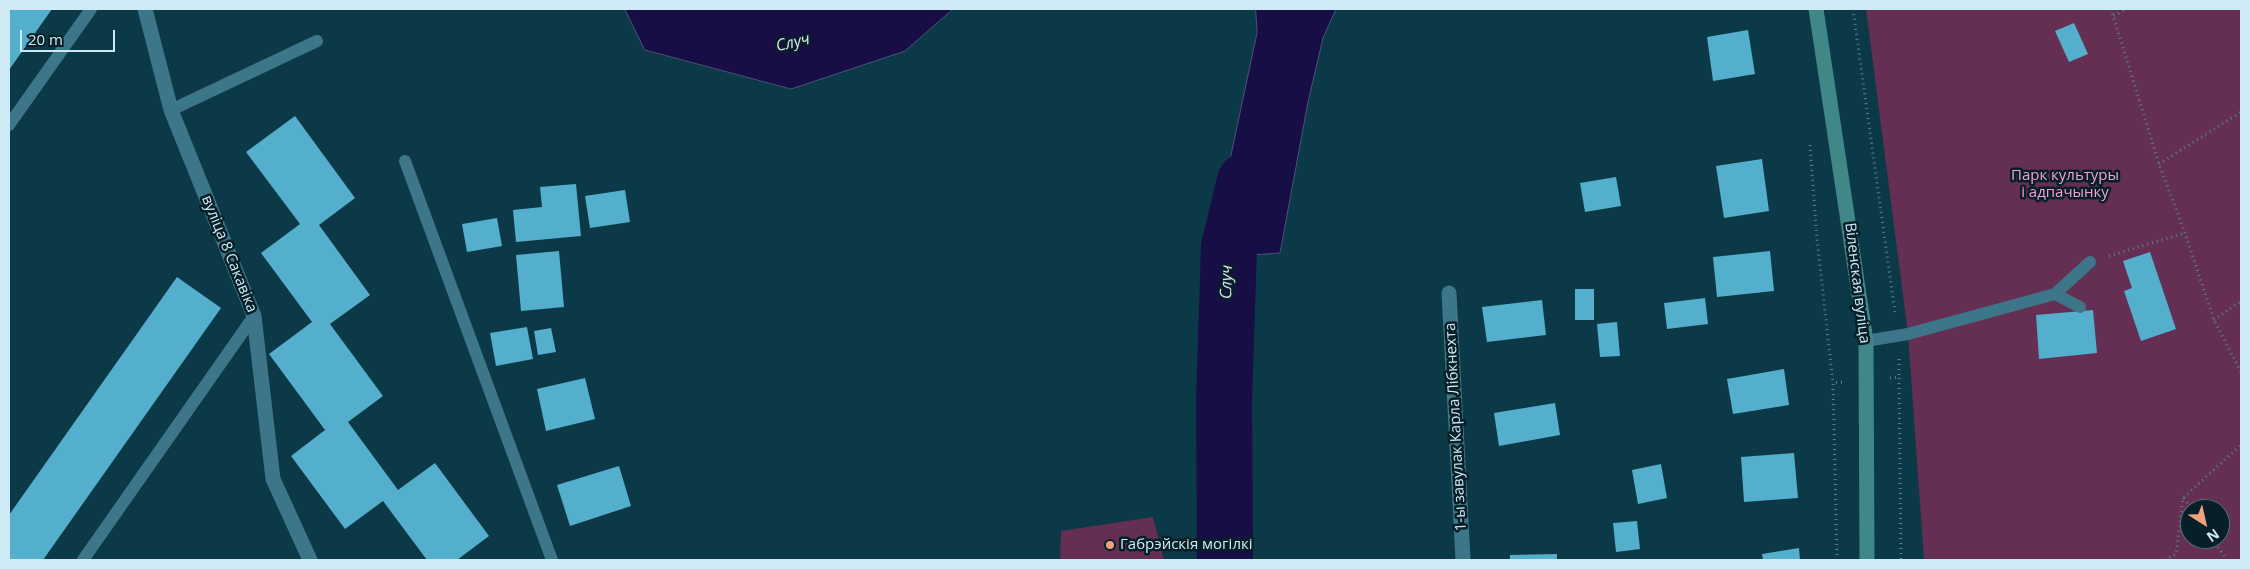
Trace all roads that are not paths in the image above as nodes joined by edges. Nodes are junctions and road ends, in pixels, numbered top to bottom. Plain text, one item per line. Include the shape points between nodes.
1 (91, 9) edge
2 (145, 9) edge
3 (1816, 9) edge
4 (317, 41) dead end
5 (171, 110) junction
6 (9, 125) edge
7 (405, 162) dead end
8 (2090, 262) road end
9 (1448, 293) dead end
10 (2055, 294) junction
11 (2080, 307) dead end
12 (254, 316) junction
13 (1866, 341) junction
14 (83, 560) edge
15 (310, 560) edge
16 (552, 560) edge
17 (1463, 560) edge
18 (1868, 560) edge

1 - 6 lane
2 - 5 street, вуліца 8 Сакавіка
3 - 13 main road, Віленская вуліца
4 - 5 lane
5 - 12 street, вуліца 8 Сакавіка
7 - 16 lane
8 - 10 lane
9 - 17 street, 1-ы завулак Карла Лібкнехта
10 - 11 lane
10 - 13 lane via 1898,336
12 - 14 lane
12 - 15 street, вуліца 8 Сакавіка via 273,479
13 - 18 main road, Віленская вуліца

